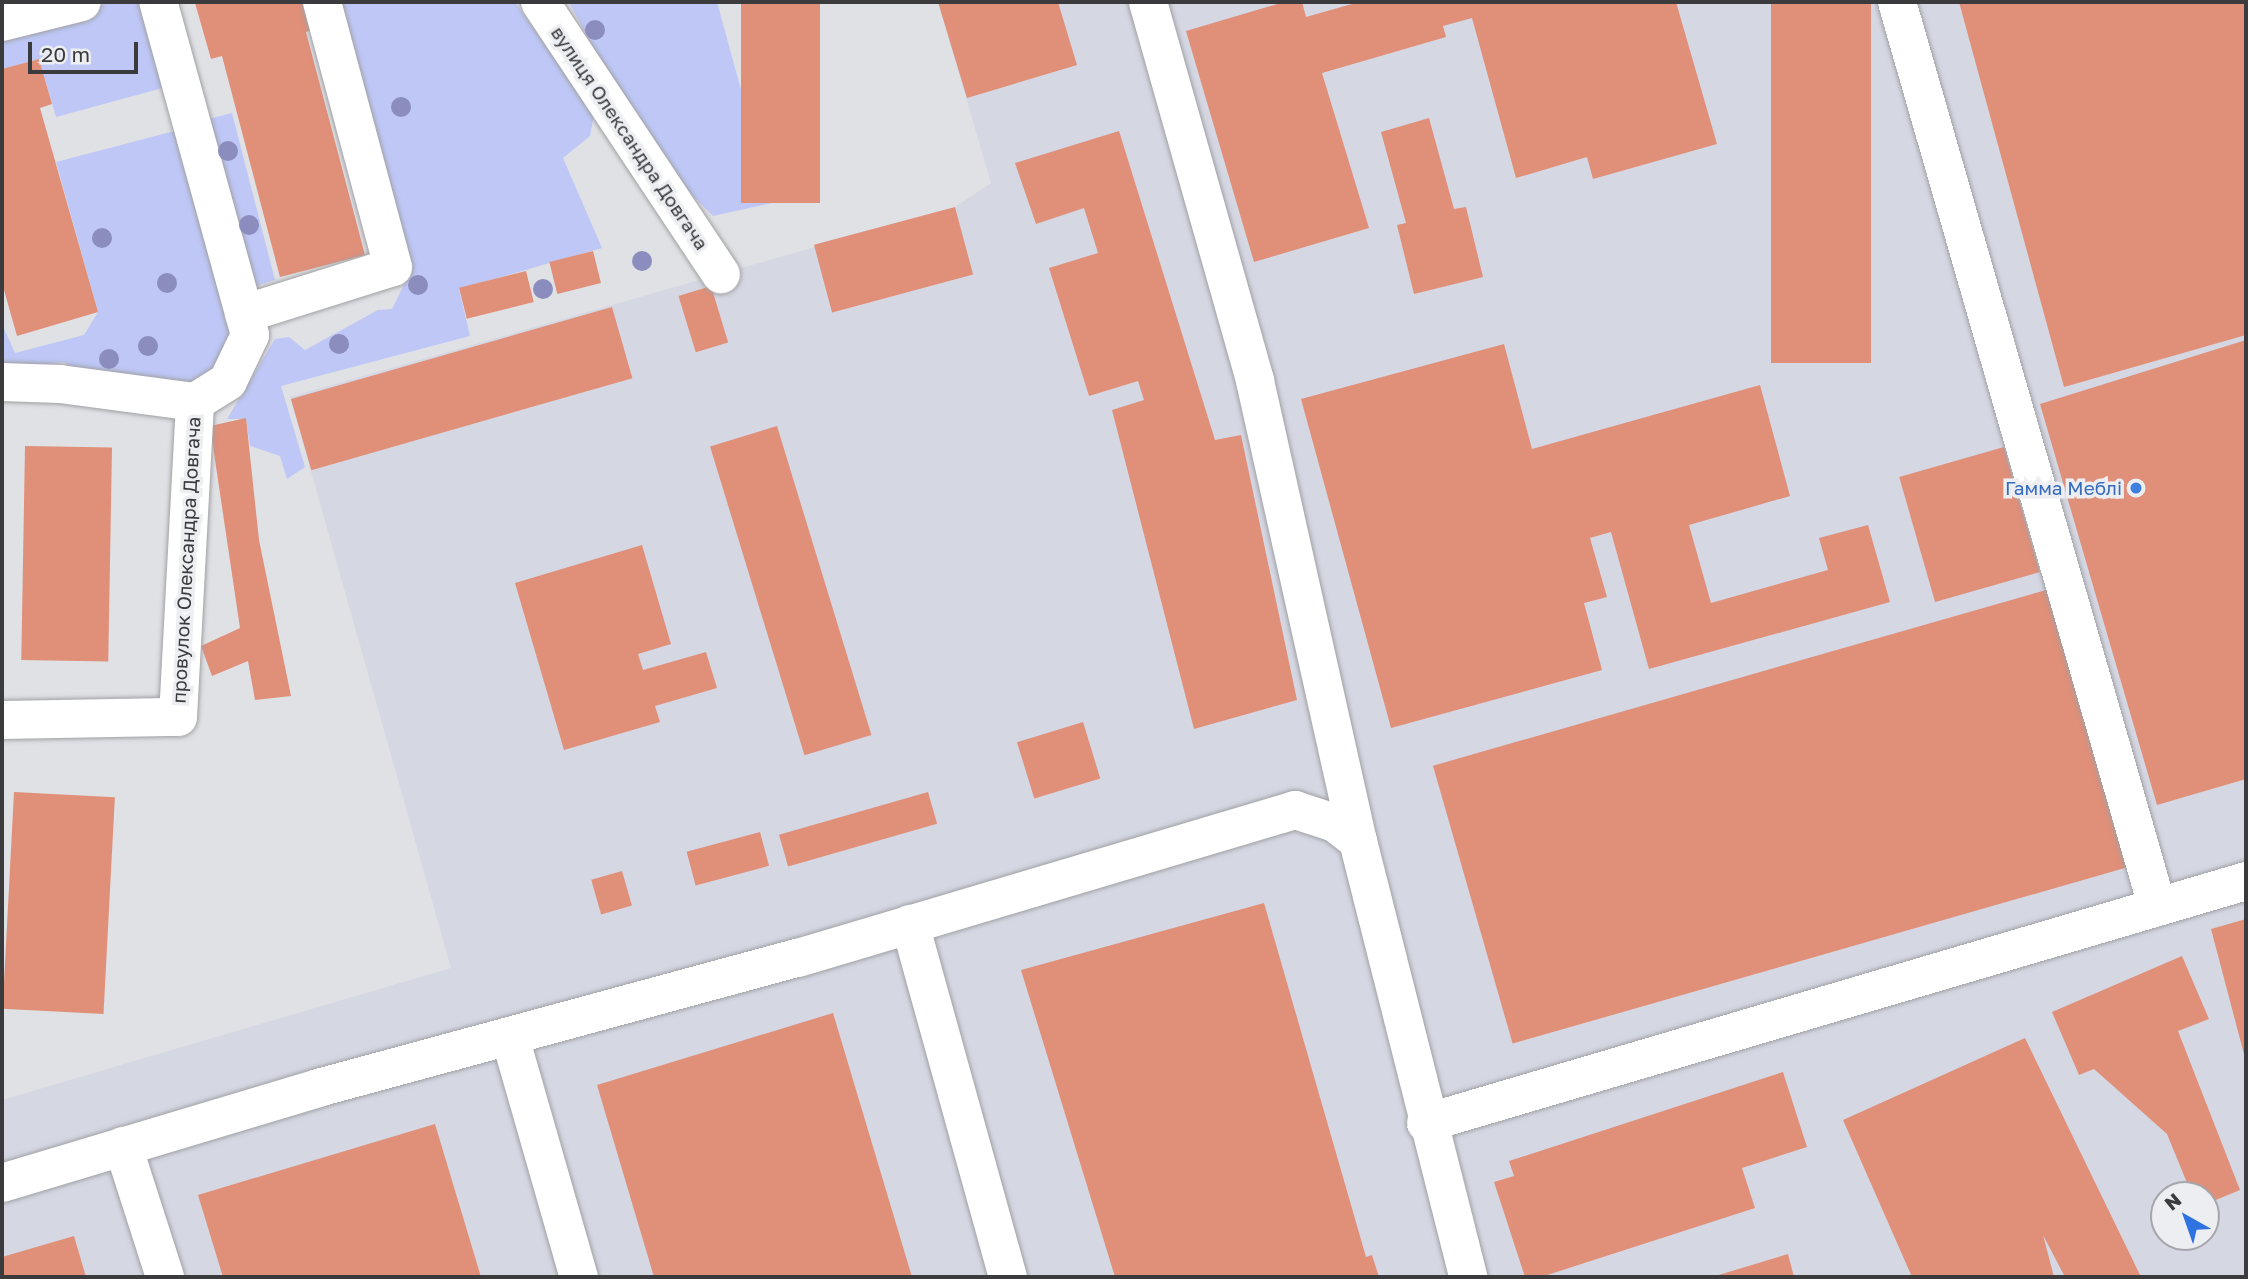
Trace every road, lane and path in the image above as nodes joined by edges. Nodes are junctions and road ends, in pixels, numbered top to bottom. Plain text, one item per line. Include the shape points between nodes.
1 (82, 2) edge
2 (158, 2) edge
3 (322, 2) edge
4 (540, 2) edge
5 (1148, 2) edge
6 (1897, 2) edge
7 (2, 22) edge
8 (722, 274) dead end
9 (247, 325) junction
10 (2, 382) edge
11 (195, 402) junction
12 (2, 720) edge
13 (1343, 759) junction
14 (1295, 810) junction
15 (1358, 841) junction
16 (2246, 881) edge
17 (2157, 906) junction
18 (909, 925) junction
19 (510, 1037) junction
20 (1426, 1123) junction
21 (124, 1146) junction
22 (2, 1183) edge
23 (165, 1277) edge
24 (579, 1277) edge
25 (1008, 1277) edge
26 (1468, 1277) edge

1 - 7 street
2 - 9 street
3 - 9 street via 393,267
4 - 8 street, вулиця Олександра Довгача
5 - 13 street via 1255,381
6 - 17 street
9 - 11 street, провулок Олександра Довгача via 228,382
10 - 11 street via 60,384
11 - 12 street, провулок Олександра Довгача via 178,717
13 - 14 street via 1320,796
13 - 15 street
14 - 15 street via 1329,820
14 - 18 street
15 - 20 street
16 - 17 street
17 - 20 street
18 - 19 street
18 - 25 street
19 - 21 street
19 - 24 street
20 - 26 street
21 - 22 street
21 - 23 street

